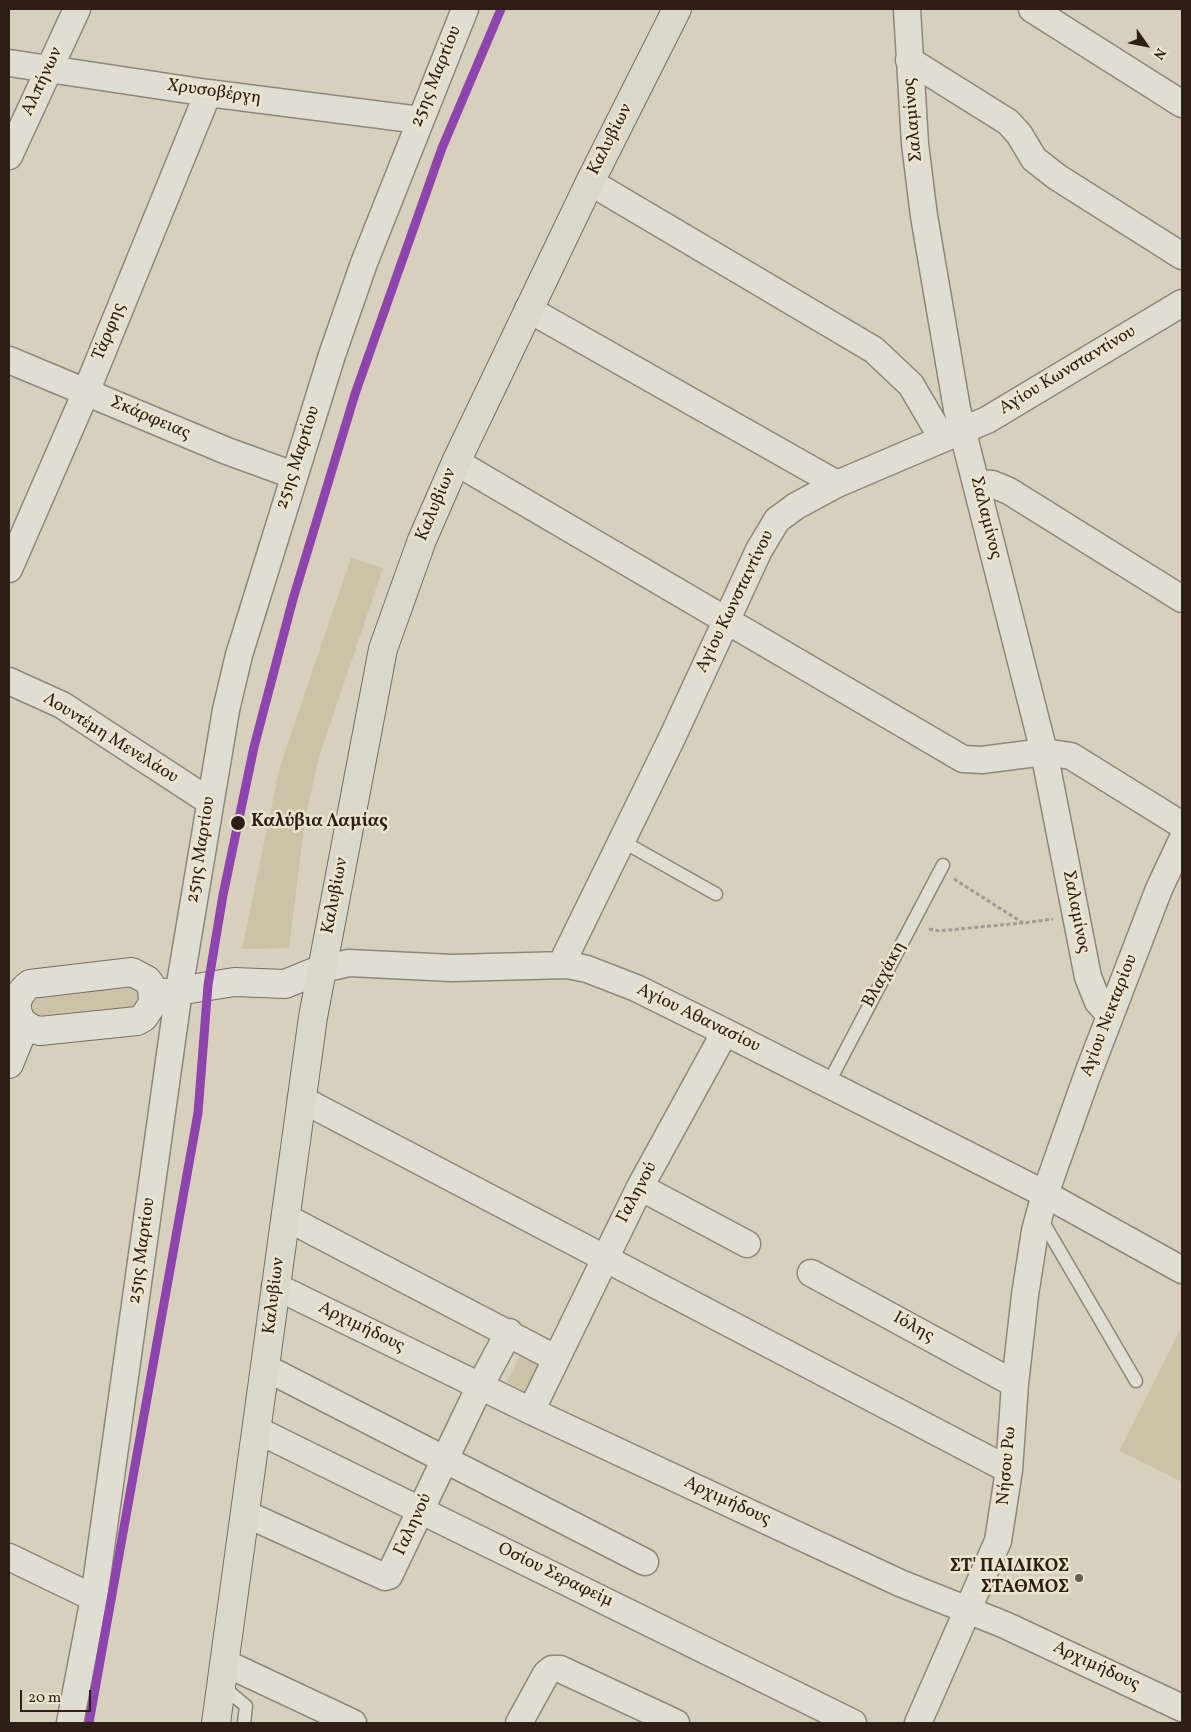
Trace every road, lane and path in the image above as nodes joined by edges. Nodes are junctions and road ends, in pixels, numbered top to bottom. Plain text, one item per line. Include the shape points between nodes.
1 (77, 9) edge
2 (464, 9) edge
3 (677, 9) edge
4 (907, 9) edge
5 (1032, 9) edge
6 (909, 60) junction
7 (9, 63) edge
8 (49, 69) junction
9 (208, 93) junction
10 (1182, 104) edge
11 (420, 120) junction
12 (9, 156) edge
13 (590, 182) junction
14 (1182, 256) edge
15 (1182, 303) edge
16 (528, 309) junction
17 (9, 360) edge
18 (86, 392) junction
19 (952, 434) junction
20 (456, 462) junction
21 (293, 475) junction
22 (977, 482) junction
23 (837, 484) junction
24 (9, 568) edge
25 (1182, 599) edge
26 (726, 620) junction
27 (9, 681) edge
28 (1044, 752) junction
29 (209, 801) junction
30 (1182, 825) edge
31 (1182, 840) edge
32 (622, 841) junction
33 (941, 869) joint
34 (716, 894) dead end
35 (1076, 916) junction
36 (1023, 922) junction
37 (912, 925) junction
38 (561, 965) junction
39 (322, 969) junction
40 (166, 992) junction
41 (14, 993) edge
42 (1110, 1016) junction
43 (25, 1025) junction
44 (725, 1032) junction
45 (9, 1064) edge
46 (828, 1084) junction
47 (300, 1099) junction
48 (640, 1187) junction
49 (1042, 1205) junction
50 (285, 1217) junction
51 (747, 1244) dead end
52 (604, 1258) junction
53 (1182, 1270) edge
54 (812, 1273) dead end
55 (275, 1286) junction
56 (509, 1332) junction
57 (555, 1358) junction
58 (266, 1368) junction
59 (1136, 1381) dead end
60 (1015, 1384) junction
61 (480, 1386) junction
62 (531, 1411) junction
63 (257, 1430) junction
64 (445, 1460) junction
65 (1009, 1470) junction
66 (420, 1510) junction
67 (246, 1514) junction
68 (9, 1557) edge
69 (645, 1562) dead end
70 (94, 1598) junction
71 (968, 1610) junction
72 (223, 1674) junction
73 (1182, 1708) edge
74 (70, 1723) edge
75 (216, 1723) edge
76 (244, 1723) edge
77 (354, 1723) edge
78 (520, 1723) edge
79 (676, 1723) edge
80 (853, 1723) edge
81 (918, 1723) edge

1 - 8 street, Αλπήνων
2 - 11 street, 25ης Μαρτίου
3 - 13 main road, Καλυβίων
4 - 6 street, Σαλαμίνος
5 - 10 street
6 - 14 street via 1008,122 1034,159 1057,177
6 - 19 street, Σαλαμίνος via 915,144
7 - 8 street, Χρυσοβέργη
8 - 9 street, Χρυσοβέργη
8 - 12 street, Αλπήνων
9 - 11 street, Χρυσοβέργη
9 - 18 street, Τάρφης
11 - 21 street, 25ης Μαρτίου via 364,263
13 - 16 main road, Καλυβίων
13 - 19 street via 874,350 911,385
15 - 19 street, Αγίου Κωνσταντίνου via 987,420
16 - 20 main road, Καλυβίων
16 - 23 street
17 - 18 street, Σκάρφειας
18 - 21 street, Σκάρφειας
18 - 24 street, Τάρφης
19 - 22 street, Σαλαμίνος
19 - 23 street, Αγίου Κωνσταντίνου
20 - 26 street
20 - 39 main road, Καλυβίων via 412,566 383,649
21 - 29 street, 25ης Μαρτίου via 239,655
22 - 25 street via 1008,491
22 - 28 street, Σαλαμίνος
23 - 26 street, Αγίου Κωνσταντίνου via 777,520
26 - 28 street via 963,759 982,760
26 - 32 street, Αγίου Κωνσταντίνου
27 - 29 street, Λουντέμη Μενελάου via 62,706
28 - 30 street via 1070,756
28 - 35 street, Σαλαμίνος
29 - 40 street, 25ης Μαρτίου
31 - 42 street, Αγίου Νεκταρίου via 1159,889
32 - 34 lane
32 - 38 street, Αγίου Κωνσταντίνου
33 - 36 path
33 - 37 lane, Βλαχάκη
35 - 36 path
35 - 42 street, Σαλαμίνος via 1092,991
36 - 37 path via 939,931
37 - 46 lane, Βλαχάκη
38 - 39 street, Αγίου Αθανασίου via 452,968 349,963
38 - 44 street, Αγίου Αθανασίου via 586,969 636,988
39 - 40 street via 285,984 234,982
39 - 47 main road, Καλυβίων
40 - 41 street via 140,975 123,972 38,982
40 - 43 street via 137,1022 40,1031
40 - 70 street, 25ης Μαρτίου
41 - 43 street via 17,1011
42 - 49 street, Αγίου Νεκταρίου
43 - 45 street
44 - 46 street, Αγίου Αθανασίου
44 - 48 street, Γαληνού
46 - 49 street, Αγίου Αθανασίου
47 - 50 main road, Καλυβίων
47 - 52 street
48 - 51 street
48 - 52 street, Γαληνού
49 - 53 street, Αγίου Αθανασίου
49 - 59 lane
49 - 60 street, Νήσου Ρω via 1029,1266
50 - 55 main road, Καλυβίων
50 - 56 street
52 - 57 street, Γαληνού
52 - 65 street
54 - 60 street, Ιόλης
55 - 58 main road, Καλυβίων
55 - 61 street, Αρχιμήδους
56 - 57 street
56 - 61 street, Γαληνού
57 - 62 street, Γαληνού
58 - 63 main road, Καλυβίων
58 - 64 street
60 - 65 street, Νήσου Ρω
61 - 62 street, Αρχιμήδους
61 - 64 street, Γαληνού
62 - 71 street, Αρχιμήδους via 908,1587
63 - 66 street, Οσίου Σεραφείμ
63 - 67 main road, Καλυβίων
64 - 66 street, Γαληνού
64 - 69 street
65 - 71 street, Νήσου Ρω via 998,1541
66 - 67 street, Γαληνού via 392,1573 385,1577
66 - 80 street, Οσίου Σεραφείμ
67 - 72 main road, Καλυβίων
68 - 70 street
70 - 74 street, 25ης Μαρτίου
71 - 73 street, Αρχιμήδους
71 - 81 street, Νήσου Ρω
72 - 75 main road, Καλυβίων
72 - 76 lane via 246,1706
72 - 77 street
78 - 79 street via 552,1668

